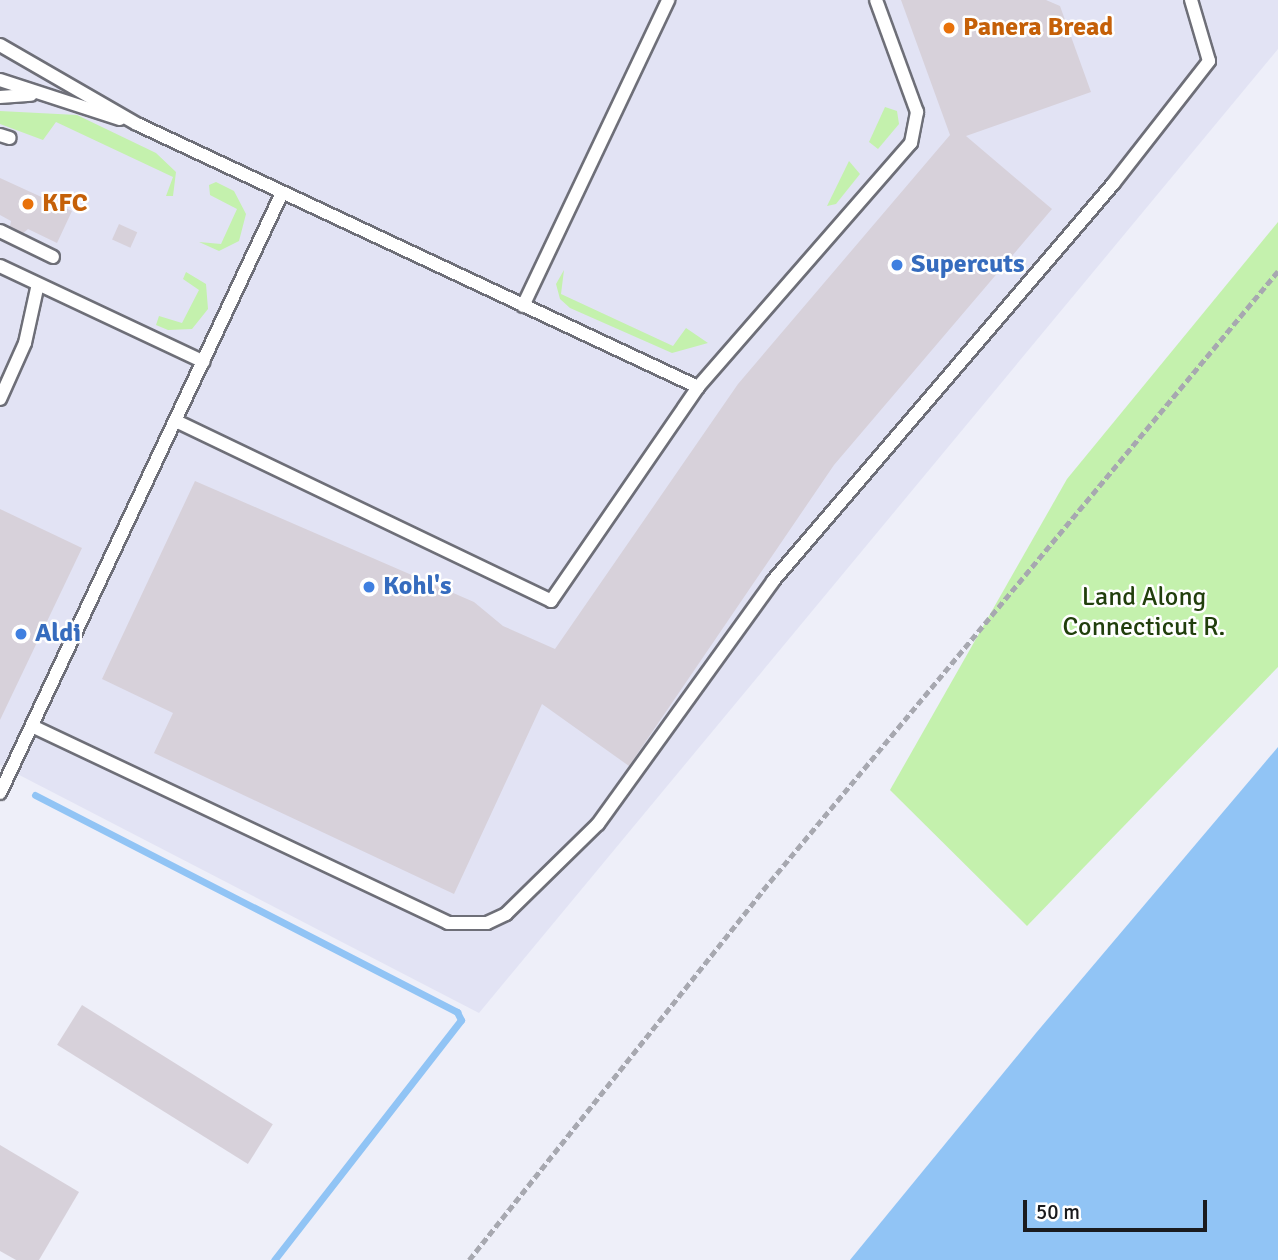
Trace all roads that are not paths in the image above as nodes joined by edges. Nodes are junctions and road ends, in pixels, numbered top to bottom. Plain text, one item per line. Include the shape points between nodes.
1 (668, 0) edge
2 (876, 0) edge
3 (1191, 0) edge
4 (0, 45) edge
5 (0, 80) edge
6 (43, 95) junction
7 (0, 97) edge
8 (137, 124) junction
9 (282, 192) junction
10 (0, 231) edge
11 (53, 257) dead end
12 (0, 267) edge
13 (38, 284) junction
14 (523, 306) junction
15 (204, 362) junction
16 (698, 387) junction
17 (0, 398) edge
18 (176, 422) junction
19 (34, 727) junction
20 (0, 793) edge

1 - 14 lane
2 - 16 lane via 917,112 915,135
3 - 19 lane via 1209,61 1202,71 773,580 598,824 506,914 487,923 448,923
4 - 8 lane
5 - 6 lane
6 - 7 lane
6 - 8 lane
8 - 9 lane
9 - 14 lane
9 - 15 lane
10 - 11 lane
12 - 13 lane
13 - 15 lane
13 - 17 lane via 24,343
14 - 16 lane
15 - 18 lane
16 - 18 lane via 551,601
18 - 19 lane
19 - 20 lane

